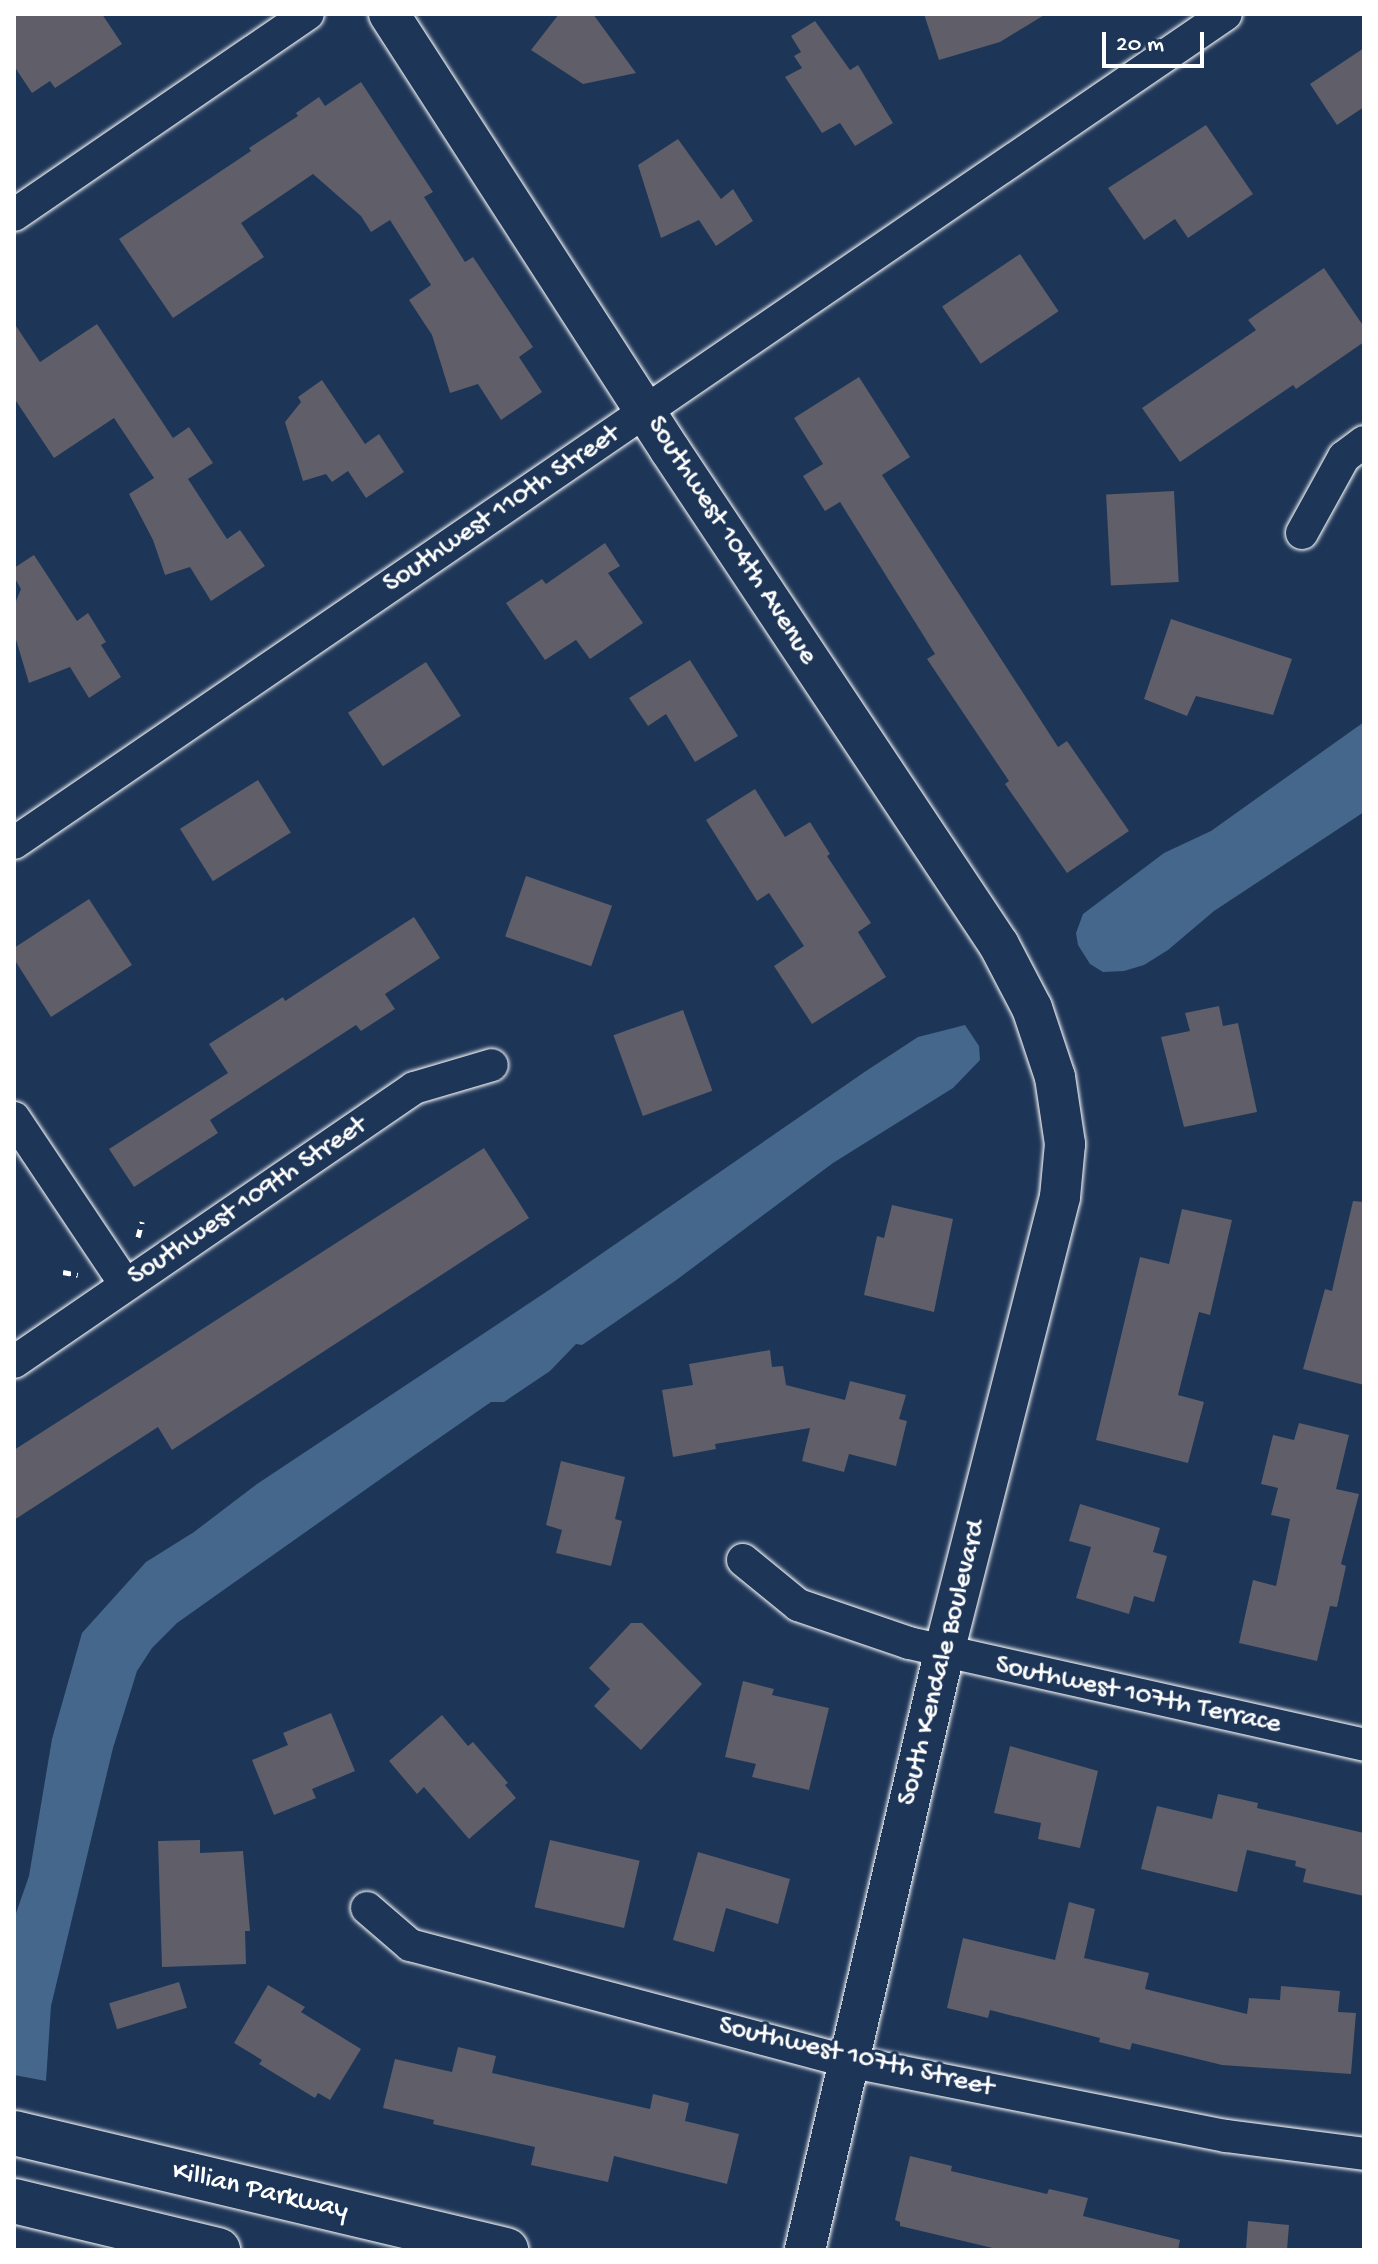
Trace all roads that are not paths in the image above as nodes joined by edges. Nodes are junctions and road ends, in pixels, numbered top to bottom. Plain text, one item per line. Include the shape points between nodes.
1 (308, 14) edge
2 (389, 14) edge
3 (1226, 14) edge
4 (14, 215) edge
5 (646, 412) junction
6 (1364, 442) edge
7 (1302, 533) dead end
8 (14, 843) edge
9 (492, 1065) dead end
10 (1055, 1077) joint
11 (14, 1118) edge
12 (126, 1285) junction
13 (14, 1362) edge
14 (743, 1560) dead end
15 (944, 1653) junction
16 (1364, 1745) edge
17 (367, 1908) dead end
18 (847, 2061) junction
19 (14, 2133) edge
20 (1364, 2154) edge
21 (14, 2201) edge
22 (218, 2250) edge
23 (506, 2250) edge
24 (805, 2250) edge

1 - 4 street
2 - 5 street, Southwest 104th Avenue
3 - 5 street, Southwest 110th Street
5 - 8 street, Southwest 110th Street
5 - 10 street, Southwest 104th Avenue via 1011,964 1042,1032
6 - 7 street via 1344,457
9 - 12 street, Southwest 109th Street via 414,1088
10 - 15 street, South Kendale Boulevard via 1065,1144 1060,1197
11 - 12 street
12 - 13 street, Southwest 109th Street
14 - 15 street, Southwest 107th Terrace via 798,1605
15 - 16 street, Southwest 107th Terrace
15 - 18 street, South Kendale Boulevard
17 - 18 street, Southwest 107th Street via 410,1945
18 - 20 street, Southwest 107th Street via 1226,2136
18 - 24 street, South Kendale Boulevard
19 - 23 main road, Killian Parkway
21 - 22 main road

